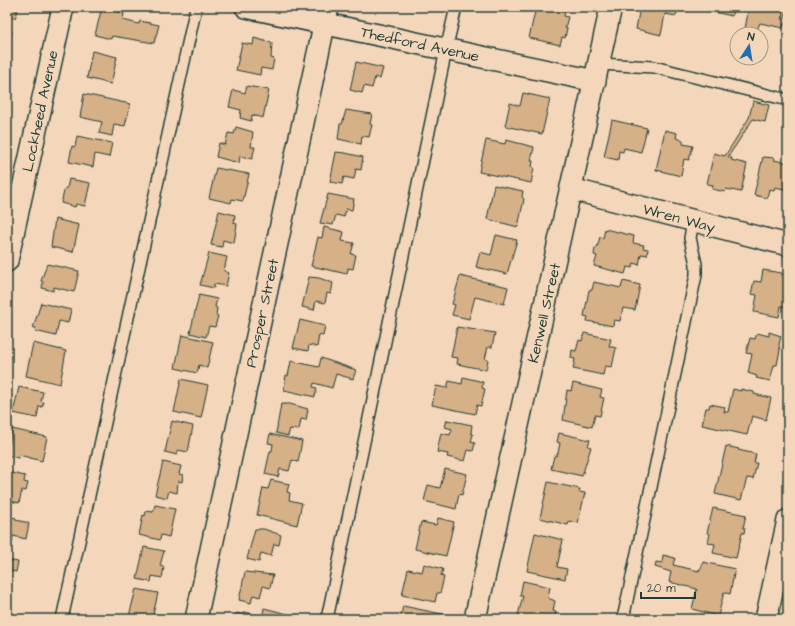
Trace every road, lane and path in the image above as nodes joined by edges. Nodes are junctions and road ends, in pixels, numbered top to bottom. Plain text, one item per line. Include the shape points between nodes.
1 (63, 7) edge
2 (196, 7) edge
3 (246, 7) edge
4 (456, 7) edge
5 (611, 7) edge
6 (327, 15) edge
7 (446, 50) junction
8 (597, 72) junction
9 (788, 100) edge
10 (571, 189) junction
11 (693, 222) junction
12 (788, 245) edge
13 (7, 261) edge
14 (788, 520) edge
15 (780, 587) edge
16 (62, 619) edge
17 (196, 619) edge
18 (327, 619) edge
19 (475, 619) edge
20 (623, 619) edge
21 (766, 619) edge

1 - 13 street, Lockheed Avenue
2 - 16 lane
3 - 6 street, Thedford Avenue
4 - 7 lane
5 - 8 street, Kenwell Street
6 - 7 street, Thedford Avenue
6 - 17 street, Prosper Street
7 - 8 street, Thedford Avenue
7 - 18 lane
8 - 9 lane via 654,67
8 - 10 street, Kenwell Street
10 - 11 street, Wren Way
10 - 19 street, Kenwell Street
11 - 12 street, Wren Way
11 - 20 lane via 690,238 696,275
14 - 15 street
15 - 21 street

